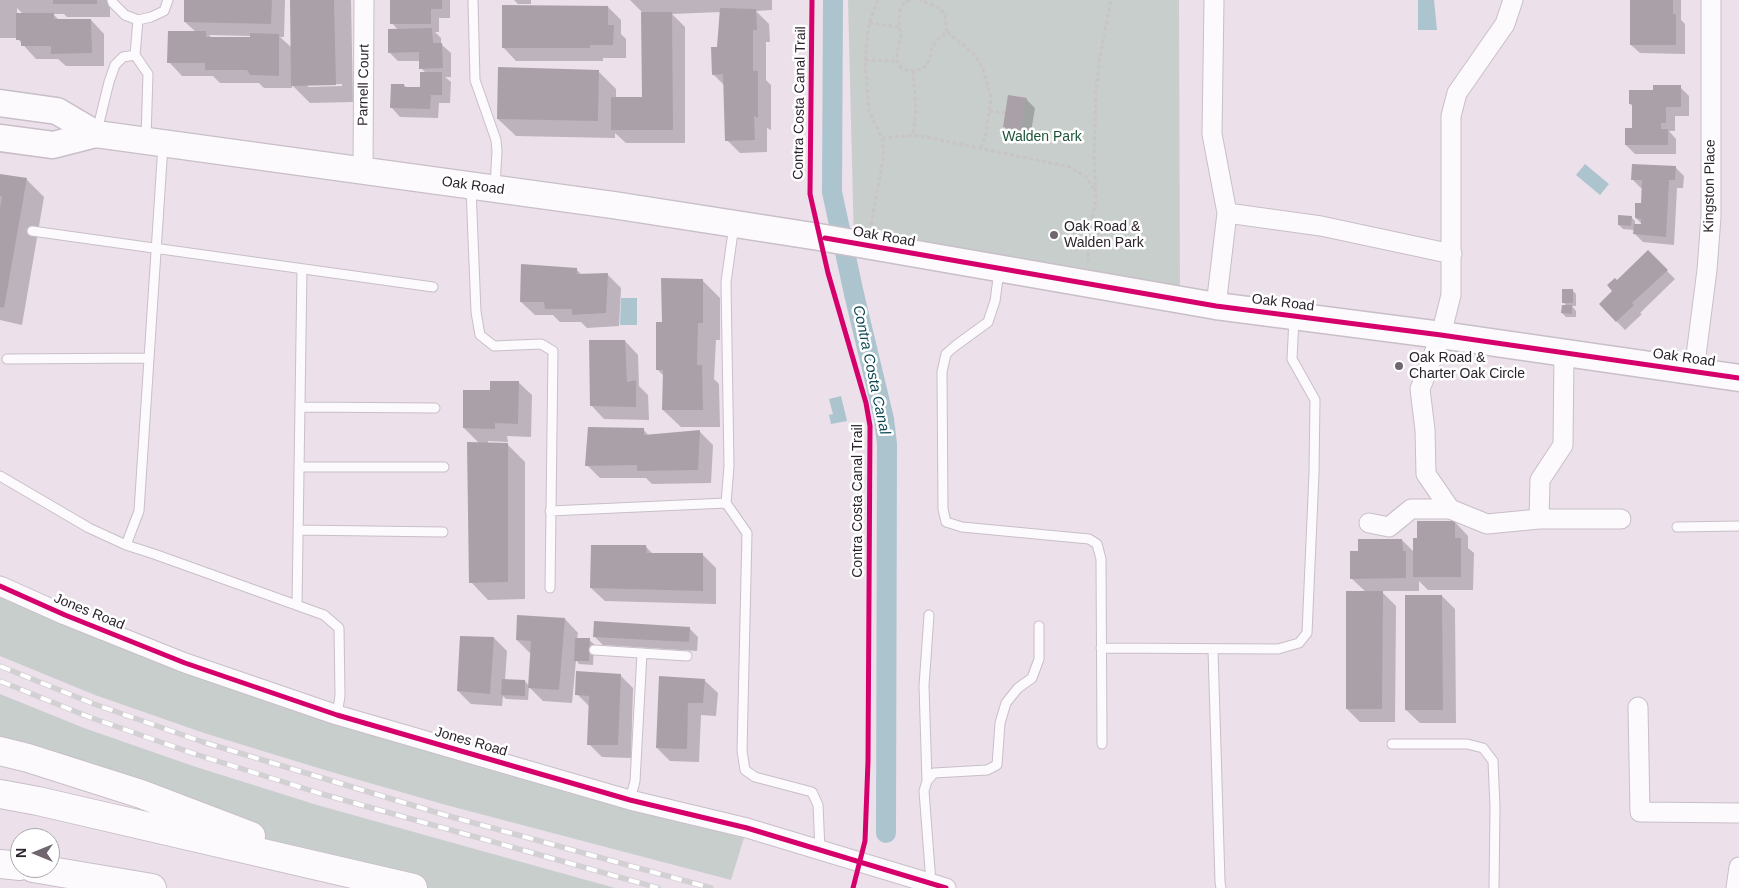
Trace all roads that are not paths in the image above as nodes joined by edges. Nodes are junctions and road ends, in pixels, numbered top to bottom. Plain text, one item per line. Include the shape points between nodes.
1 (112, 0) edge
2 (168, 0) edge
3 (364, 0) edge
4 (473, 0) edge
5 (1214, 0) edge
6 (1513, 0) edge
7 (1711, 0) edge
8 (138, 20) junction
9 (134, 55) junction
10 (0, 103) edge
11 (96, 134) junction
12 (0, 138) edge
13 (154, 142) junction
14 (363, 171) junction
15 (483, 187) junction
16 (1227, 212) junction
17 (734, 224) junction
18 (32, 231) dead end
19 (155, 248) junction
20 (1452, 254) junction
21 (302, 269) junction
22 (1000, 269) junction
23 (433, 286) dead end
24 (1216, 306) junction
25 (1294, 316) junction
26 (1441, 334) junction
27 (1564, 352) junction
28 (149, 358) junction
29 (7, 359) dead end
30 (1694, 371) junction
31 (1739, 378) edge
32 (300, 407) junction
33 (435, 408) dead end
34 (299, 467) junction
35 (444, 467) dead end
36 (0, 476) edge
37 (726, 503) junction
38 (1450, 509) junction
39 (550, 511) junction
40 (1621, 519) dead end
41 (1539, 520) junction
42 (1369, 523) dead end
43 (1677, 526) dead end
44 (1739, 526) edge
45 (298, 530) junction
46 (443, 532) dead end
47 (126, 546) junction
48 (0, 586) edge
49 (550, 588) dead end
50 (297, 605) junction
51 (929, 616) dead end
52 (1039, 626) dead end
53 (1101, 648) junction
54 (1213, 648) junction
55 (594, 650) dead end
56 (642, 653) junction
57 (687, 656) dead end
58 (1638, 707) dead end
59 (337, 716) junction
60 (1102, 744) dead end
61 (1392, 744) dead end
62 (0, 751) edge
63 (927, 781) junction
64 (0, 794) edge
65 (630, 800) junction
66 (1739, 813) edge
67 (820, 850) junction
68 (1739, 867) edge
69 (346, 872) junction
70 (60, 873) edge
71 (938, 886) edge
72 (152, 888) edge
73 (413, 888) edge
74 (1221, 888) edge
75 (1494, 888) edge
76 (1736, 888) edge

1 - 8 lane via 125,15
2 - 8 lane via 164,11
3 - 14 street, Parnell Court
4 - 15 lane via 474,80 497,151
5 - 16 street via 1212,134
6 - 20 street via 1505,24 1457,92 1451,116
7 - 30 street, Kingston Place via 1711,217
8 - 9 lane
9 - 11 lane via 123,57 115,66
9 - 13 lane via 148,74
10 - 11 main road, Oak Road via 57,111
11 - 12 main road, Oak Road via 53,145
11 - 13 main road, Oak Road
13 - 14 main road, Oak Road
13 - 19 lane
14 - 15 main road, Oak Road
15 - 17 main road, Oak Road
15 - 39 lane via 476,312 480,334 494,346 541,344 553,351
16 - 20 street via 1321,226
16 - 24 street
17 - 22 main road, Oak Road
17 - 37 lane via 726,282 729,466
18 - 19 lane
19 - 21 lane
19 - 28 lane
20 - 26 street via 1451,295
21 - 23 lane
21 - 32 lane
22 - 24 main road, Oak Road
22 - 53 lane via 988,322 946,354 942,372 943,509 946,522 962,527 1089,539 1097,544 1101,559
24 - 25 main road, Oak Road
25 - 26 main road, Oak Road
25 - 54 lane via 1292,359 1315,400 1307,633 1299,643 1278,649
26 - 27 main road, Oak Road
26 - 38 street via 1420,389 1426,474
27 - 30 main road, Oak Road
27 - 41 street via 1563,445 1540,480
28 - 29 lane
28 - 47 lane via 139,511
30 - 31 main road, Oak Road
32 - 33 lane
32 - 34 lane
34 - 35 lane
34 - 45 lane
36 - 47 lane
37 - 39 lane
37 - 67 lane via 747,533 742,751 745,770 755,777 812,792 818,805
38 - 41 street via 1487,524
38 - 42 street via 1410,509 1390,527
39 - 49 lane
40 - 41 street
43 - 44 lane
45 - 46 lane
45 - 50 lane
47 - 50 lane
48 - 59 street, Jones Road via 185,663
50 - 59 lane via 324,615 339,628 340,696
51 - 63 lane via 924,686
52 - 63 lane via 1039,659 1032,678 1006,703 1000,723 997,765 987,770 934,773
53 - 54 lane
53 - 60 lane
54 - 74 lane
55 - 56 lane
56 - 57 lane
56 - 65 lane via 635,781
58 - 66 street via 1640,812
59 - 65 street, Jones Road
61 - 75 lane via 1467,744 1483,748 1493,761
62 - 69 highway via 141,794
63 - 71 lane via 924,791
64 - 69 highway
65 - 67 street, Jones Road
67 - 71 street, Jones Road
68 - 76 street
69 - 73 highway
70 - 72 highway

